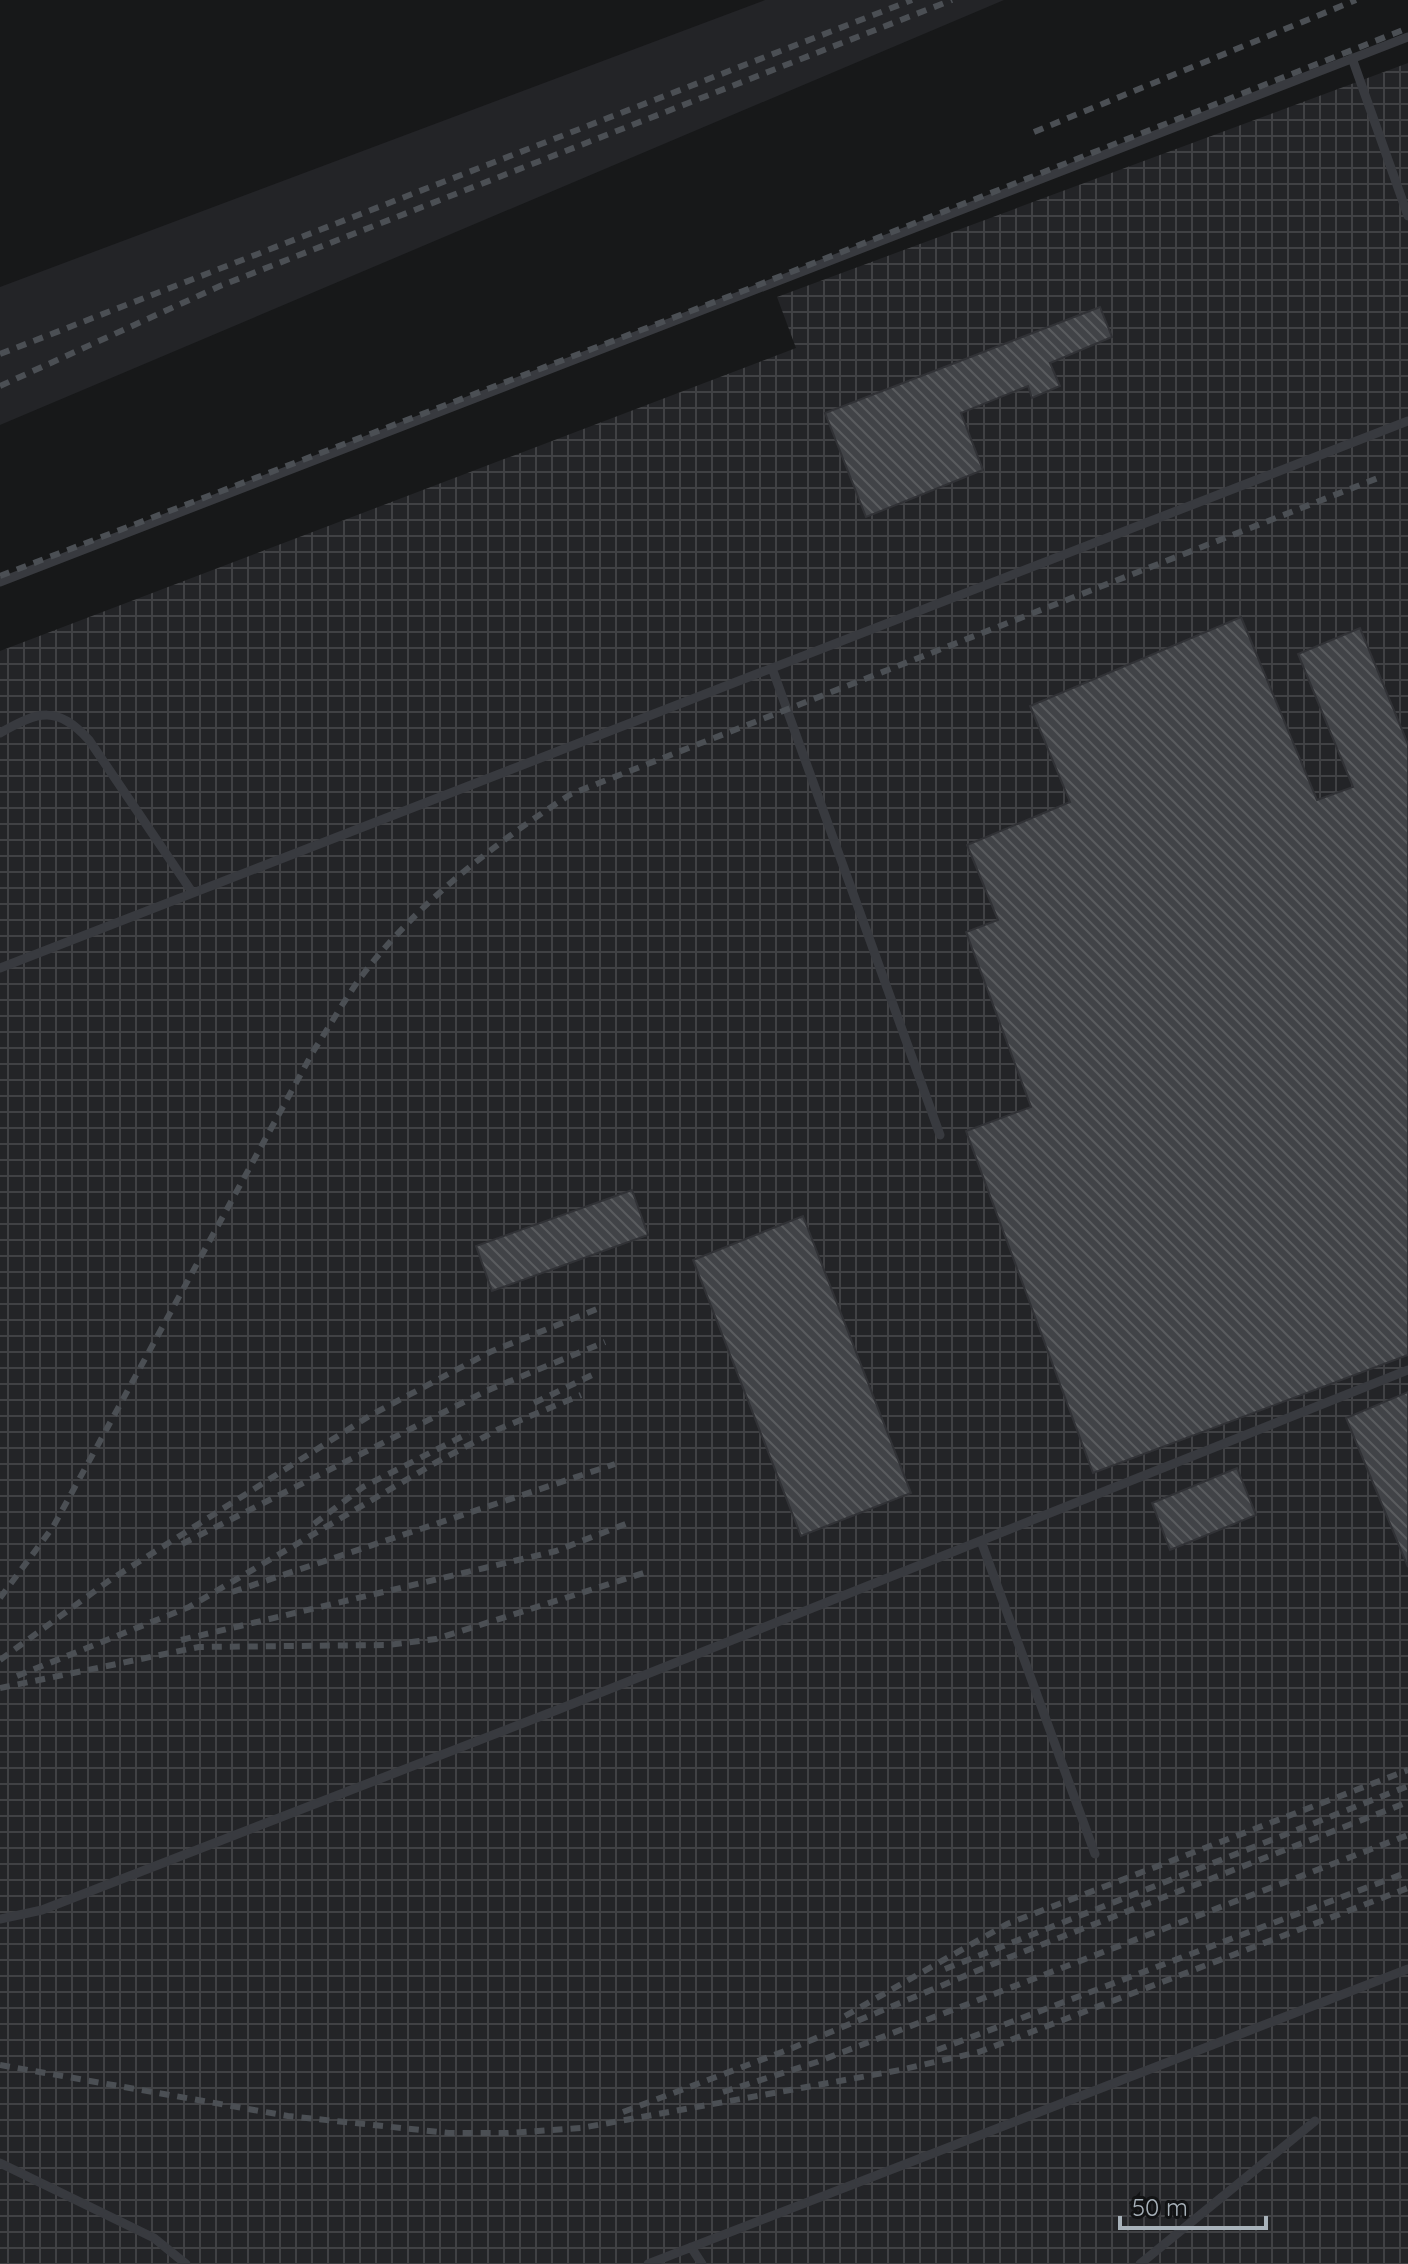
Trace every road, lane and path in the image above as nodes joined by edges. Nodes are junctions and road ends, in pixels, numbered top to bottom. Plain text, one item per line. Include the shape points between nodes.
1 (1408, 37) edge
2 (1352, 58) junction
3 (1408, 216) edge
4 (1408, 421) edge
5 (0, 582) edge
6 (772, 668) junction
7 (0, 733) edge
8 (192, 892) junction
9 (0, 968) edge
10 (940, 1135) dead end
11 (1408, 1370) edge
12 (981, 1541) junction
13 (1095, 1854) dead end
14 (0, 1919) edge
15 (1408, 1969) edge
16 (1315, 2121) dead end
17 (0, 2163) edge
18 (691, 2247) junction
19 (186, 2264) edge
20 (648, 2264) edge
21 (702, 2264) edge
22 (1140, 2264) edge

1 - 2 lane
2 - 3 lane
2 - 5 lane
4 - 6 lane
6 - 8 lane
6 - 10 lane
7 - 8 lane via 47,715 69,718
8 - 9 lane
11 - 12 lane
12 - 13 lane
12 - 14 lane via 42,1910
15 - 18 lane
16 - 22 lane
17 - 19 lane via 154,2238
18 - 20 lane
18 - 21 lane

